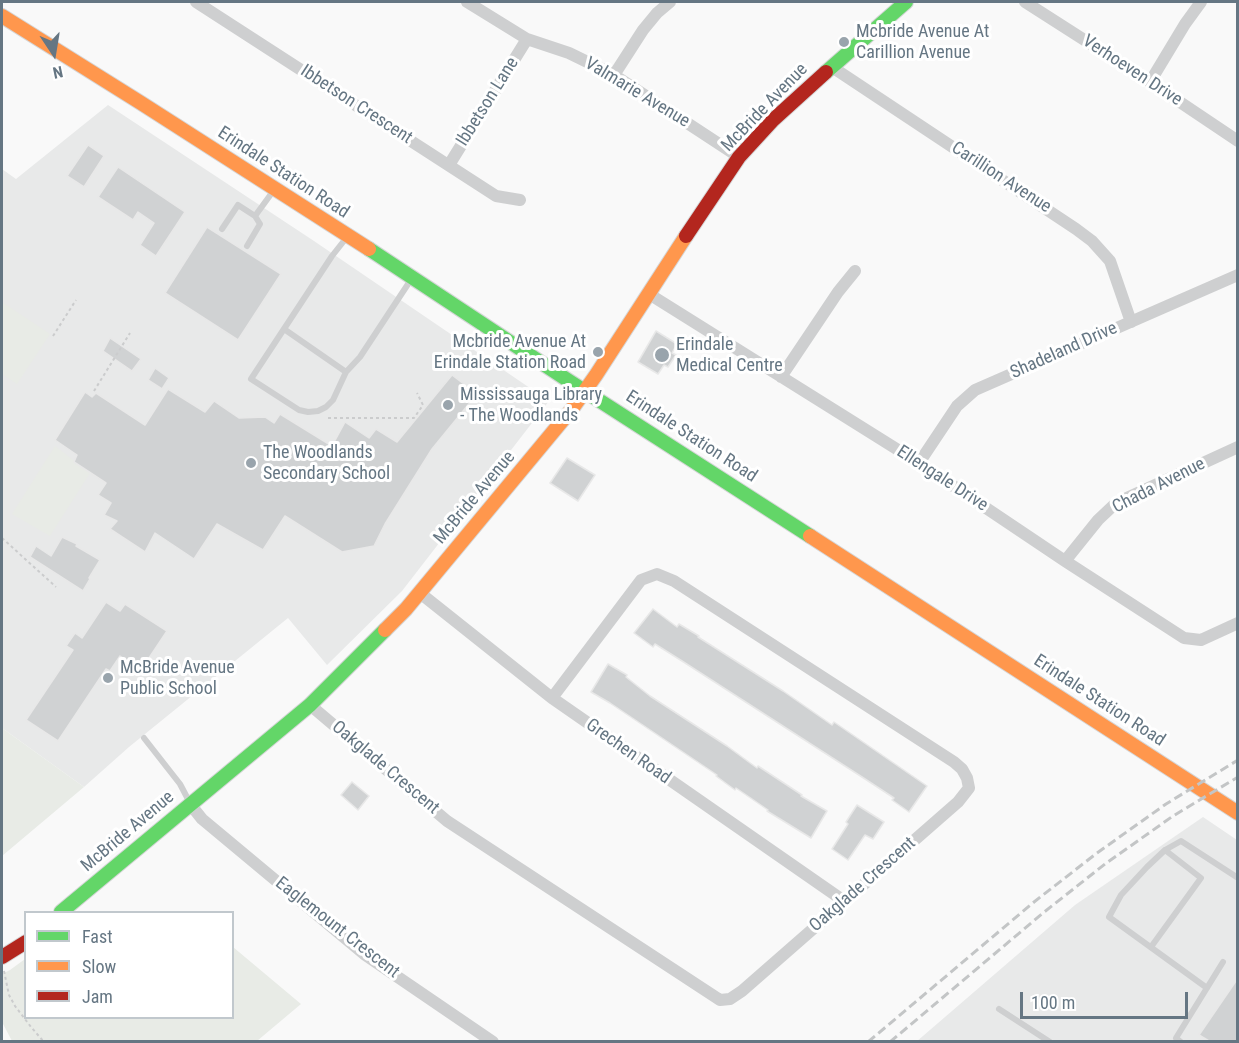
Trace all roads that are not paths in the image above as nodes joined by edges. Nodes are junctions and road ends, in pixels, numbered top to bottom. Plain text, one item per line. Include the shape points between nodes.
1 (196, 2) edge
2 (467, 2) edge
3 (670, 2) edge
4 (906, 2) edge
5 (1025, 2) edge
6 (1201, 2) edge
7 (481, 5) edge
8 (2, 16) edge
9 (527, 39) junction
10 (832, 67) junction
11 (614, 75) junction
12 (1150, 82) junction
13 (1238, 141) edge
14 (739, 157) junction
15 (449, 165) junction
16 (275, 189) junction
17 (520, 200) dead end
18 (255, 216) junction
19 (222, 229) dead end
20 (348, 236) junction
21 (248, 246) dead end
22 (855, 271) dead end
23 (1238, 275) edge
24 (412, 277) junction
25 (649, 294) junction
26 (1131, 322) junction
27 (284, 329) junction
28 (346, 372) junction
29 (781, 377) junction
30 (584, 390) junction
31 (1238, 447) edge
32 (919, 463) junction
33 (1065, 561) junction
34 (420, 593) junction
35 (1238, 623) edge
36 (552, 699) junction
37 (310, 705) junction
38 (144, 738) dead end
39 (190, 804) junction
40 (1238, 813) edge
41 (1165, 850) junction
42 (1238, 878) edge
43 (844, 901) junction
44 (62, 911) edge
45 (24, 943) edge
46 (1151, 947) junction
47 (2, 957) edge
48 (1223, 962) dead end
49 (1207, 988) junction
50 (999, 1009) dead end
51 (493, 1041) edge
52 (1050, 1041) edge
53 (1181, 1041) edge

1 - 15 street, Ibbetson Crescent
2 - 7 street, Valmarie Avenue
3 - 11 street via 643,30
4 - 10 street, McBride Avenue
5 - 12 street, Verhoeven Drive
6 - 12 street
7 - 9 street, Valmarie Avenue
8 - 16 street, Erindale Station Road
9 - 11 street, Valmarie Avenue via 569,53
9 - 15 street, Ibbetson Lane
10 - 14 street, McBride Avenue via 781,112
10 - 26 street, Carillion Avenue via 1092,241 1110,261
11 - 14 street, Valmarie Avenue
12 - 13 street, Verhoeven Drive
14 - 25 street, McBride Avenue
15 - 17 street, Ibbetson Crescent via 496,196
16 - 18 lane
16 - 20 street, Erindale Station Road
18 - 19 lane via 238,205
18 - 21 lane via 260,224
20 - 24 street, Erindale Station Road
20 - 27 lane
22 - 29 street
23 - 26 street, Shadeland Drive
24 - 28 lane
24 - 30 street, Erindale Station Road
25 - 29 street, Ellengale Drive
25 - 30 street, McBride Avenue
26 - 32 street, Shadeland Drive via 975,390 957,406
27 - 28 lane
27 - 28 lane via 251,379 308,412 318,411 333,400
29 - 32 street, Ellengale Drive
30 - 34 street, McBride Avenue
30 - 40 street, Erindale Station Road
31 - 33 street, Chada Avenue via 1116,503
32 - 33 street, Ellengale Drive
33 - 35 street, Ellengale Drive via 1184,638 1201,640
34 - 36 street, Grechen Road
34 - 37 street, McBride Avenue
36 - 43 street, Grechen Road
36 - 43 street, Oakglade Crescent via 641,580 657,574 674,581 954,762 962,769 969,788 958,802
37 - 39 street, McBride Avenue
37 - 43 street, Oakglade Crescent via 447,821 720,1000 742,991
38 - 39 lane via 180,784
39 - 44 street, McBride Avenue
39 - 51 street, Eaglemount Crescent via 202,819 364,954
41 - 42 lane via 1181,841
41 - 46 lane via 1200,878
41 - 46 lane via 1121,895 1110,917
45 - 47 street
46 - 49 lane
48 - 49 lane
49 - 53 lane via 1176,1038
50 - 52 lane

